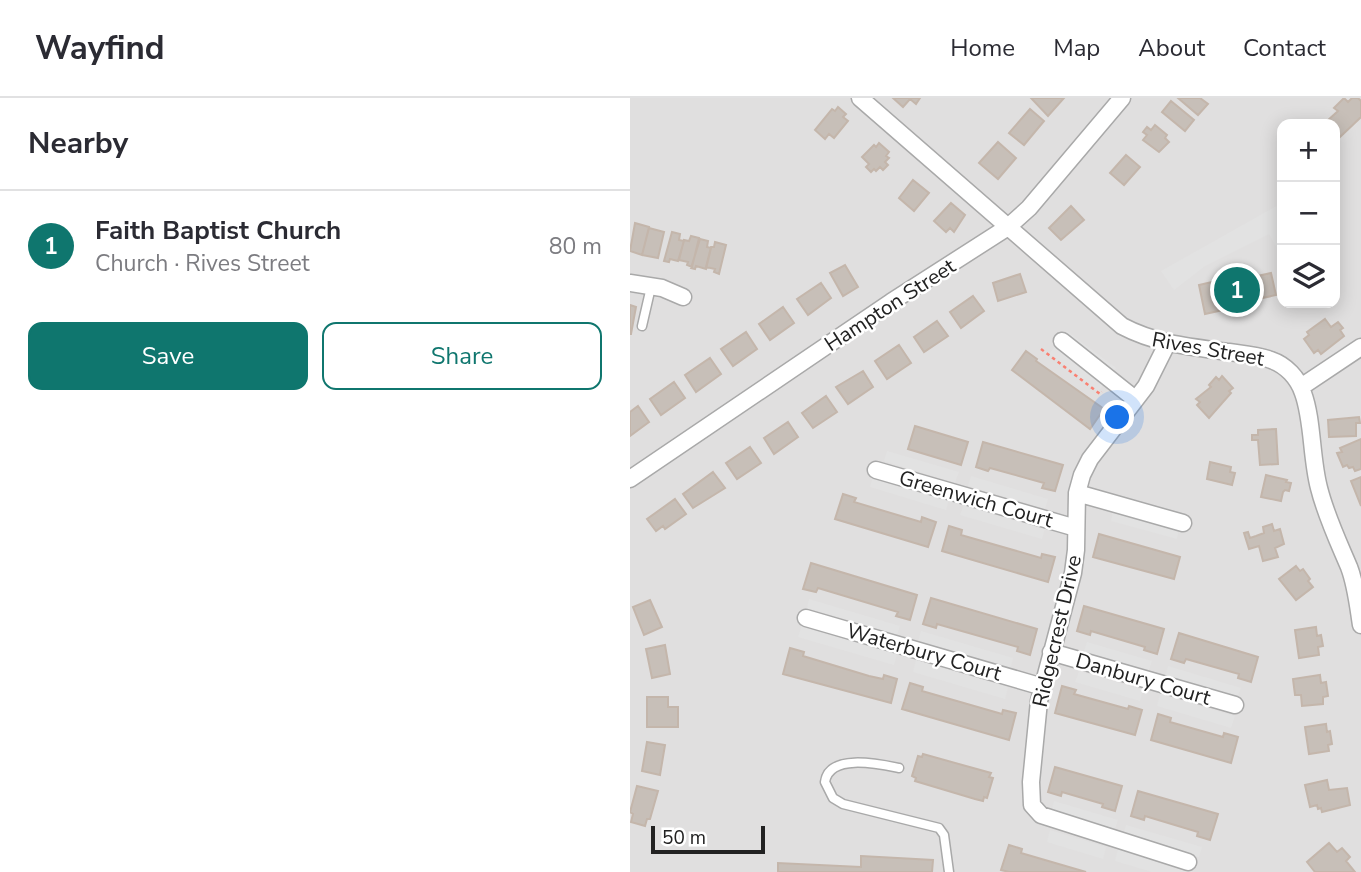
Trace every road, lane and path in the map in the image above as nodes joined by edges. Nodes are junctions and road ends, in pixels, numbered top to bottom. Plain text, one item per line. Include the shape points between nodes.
1 (860, 98) edge
2 (1122, 98) edge
3 (1008, 228) junction
4 (630, 283) edge
5 (651, 287) junction
6 (683, 297) dead end
7 (642, 327) dead end
8 (1062, 341) dead end
9 (1167, 344) junction
10 (1361, 347) edge
11 (1301, 387) junction
12 (1135, 399) junction
13 (876, 470) dead end
14 (630, 480) edge
15 (1077, 493) junction
16 (1182, 523) dead end
17 (1076, 528) junction
18 (806, 618) dead end
19 (1361, 625) edge
20 (1051, 652) junction
21 (1042, 687) junction
22 (1235, 705) dead end
23 (900, 768) dead end
24 (1188, 862) dead end
25 (948, 872) edge

1 - 3 street, Rives Street
2 - 3 street, Hampton Street
3 - 9 street, Rives Street via 1122,326
3 - 14 street, Hampton Street
4 - 5 street
5 - 6 street
5 - 7 lane
8 - 12 street
9 - 11 street, Rives Street via 1272,360 1287,368
9 - 12 street, Ridgecrest Drive
10 - 11 street
11 - 19 street via 1319,488 1353,582
12 - 15 street, Ridgecrest Drive via 1090,459
13 - 17 street, Greenwich Court
15 - 16 street
15 - 17 street, Ridgecrest Drive
17 - 20 street, Ridgecrest Drive via 1073,573
18 - 21 street, Waterbury Court
20 - 21 street, Ridgecrest Drive
20 - 22 street, Danbury Court
21 - 24 street, Ridgecrest Drive via 1032,805 1041,815
23 - 25 lane via 835,766 825,782 833,798 843,804 939,828

